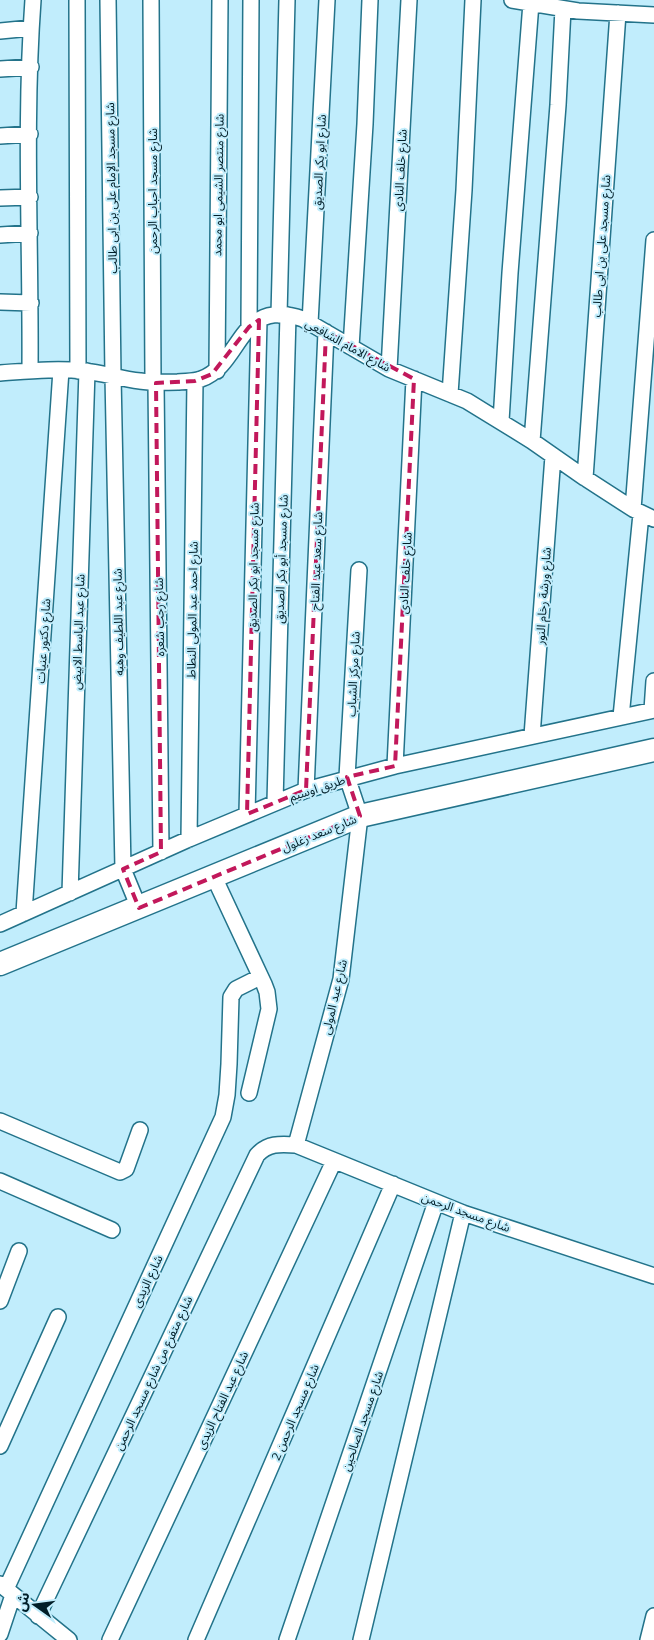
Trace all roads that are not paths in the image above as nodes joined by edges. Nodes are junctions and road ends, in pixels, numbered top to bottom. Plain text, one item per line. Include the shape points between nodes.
1 (33, 0) edge
2 (77, 0) edge
3 (108, 0) edge
4 (151, 0) edge
5 (220, 0) edge
6 (251, 0) edge
7 (288, 0) edge
8 (328, 0) edge
9 (370, 0) edge
10 (409, 0) edge
11 (473, 0) edge
12 (512, 0) edge
13 (531, 3) junction
14 (563, 9) junction
15 (624, 9) edge
16 (654, 14) edge
17 (31, 28) junction
18 (0, 31) edge
19 (31, 67) junction
20 (0, 68) edge
21 (30, 134) junction
22 (0, 136) edge
23 (30, 197) junction
24 (0, 198) edge
25 (30, 234) junction
26 (0, 235) edge
27 (654, 240) edge
28 (0, 302) edge
29 (31, 302) junction
30 (283, 315) junction
31 (310, 323) junction
32 (254, 324) junction
33 (326, 332) junction
34 (351, 347) junction
35 (389, 369) junction
36 (30, 370) junction
37 (61, 370) junction
38 (216, 370) junction
39 (82, 371) junction
40 (0, 373) edge
41 (113, 376) junction
42 (414, 379) junction
43 (195, 381) junction
44 (154, 382) junction
45 (450, 394) junction
46 (501, 421) junction
47 (532, 441) junction
48 (553, 456) junction
49 (585, 478) junction
50 (643, 514) edge
51 (359, 570) dead end
52 (654, 681) edge
53 (653, 710) edge
54 (621, 717) junction
55 (532, 736) junction
56 (654, 750) edge
57 (395, 766) junction
58 (347, 778) junction
59 (306, 790) junction
60 (275, 802) junction
61 (247, 814) junction
62 (360, 816) junction
63 (189, 840) junction
64 (161, 852) junction
65 (124, 869) junction
66 (214, 876) junction
67 (70, 893) junction
68 (139, 908) junction
69 (24, 913) junction
70 (0, 924) edge
71 (0, 964) edge
72 (260, 976) junction
73 (249, 1093) dead end
74 (0, 1122) edge
75 (140, 1130) dead end
76 (280, 1144) joint
77 (296, 1145) junction
78 (334, 1161) junction
79 (0, 1181) edge
80 (393, 1184) junction
81 (436, 1202) junction
82 (463, 1213) junction
83 (112, 1230) dead end
84 (20, 1251) dead end
85 (7, 1263) edge
86 (654, 1276) edge
87 (0, 1301) edge
88 (58, 1317) dead end
89 (0, 1446) edge
90 (6, 1589) edge
91 (654, 1616) edge
92 (44, 1627) edge
93 (0, 1634) edge
94 (69, 1640) edge
95 (110, 1640) edge
96 (196, 1640) edge
97 (287, 1640) edge
98 (362, 1640) edge
99 (648, 1640) edge

1 - 17 street
2 - 39 street, شارع عبد الباسط الابيض
3 - 41 street, شارع مسجد الإمام على بن ابى طالب
4 - 44 street, شارع مسجد احباب الرحمن
5 - 38 street, شارع منتصر الشيمى ابو محمد
6 - 32 street, شارع مسجد ابو بكر الصديق
7 - 30 street, شارع مسجد أبو بكر الصديق
8 - 31 street, شارع ابو بكر الصديق
9 - 34 street
10 - 35 street, شارع خلف النادى
11 - 45 street
12 - 13 street
13 - 14 street
13 - 46 street
14 - 15 street
14 - 47 street
15 - 16 street
15 - 49 street, شارع مسجد على بن ابى طالب
17 - 18 street
17 - 19 street
19 - 20 street
19 - 21 street
21 - 22 street
21 - 23 street
23 - 24 street
23 - 25 street
25 - 26 street
25 - 29 street
27 - 50 street
28 - 29 street
29 - 36 street
30 - 31 street, شارع الامام الشافعي
30 - 32 street
30 - 60 street, شارع مسجد أبو بكر الصديق
31 - 33 street, شارع الامام الشافعي
32 - 38 street
32 - 61 street, شارع مسجد ابو بكر الصديق
33 - 34 street, شارع الامام الشافعي
33 - 59 street, شارع سعد عبد الفتاح
34 - 35 street, شارع الامام الشافعي
35 - 42 street, شارع الامام الشافعي
36 - 37 street
36 - 40 street
37 - 39 street
37 - 69 street, شارع دكتور عنيات
38 - 43 street
39 - 41 street
39 - 67 street, شارع عبد الباسط الابيض
41 - 44 street
41 - 65 street, شارع عبد اللطيف وهبه
42 - 45 street, شارع الامام الشافعي
42 - 57 street, شارع خلف النادى
43 - 44 street
43 - 63 street, شارع احمد عبد المولى النطاط
44 - 64 street, شارع رجب شعره
45 - 46 street, شارع الامام الشافعي
46 - 47 street, شارع الامام الشافعي
47 - 48 street, شارع الامام الشافعي
48 - 49 street, شارع الامام الشافعي
48 - 55 street, شارع ورشة رخام النور
49 - 50 street, شارع الامام الشافعي
50 - 54 street
51 - 58 street, شارع مركز الشباب
52 - 53 street
53 - 54 street, طريق اوسيم
54 - 55 street, طريق اوسيم
55 - 57 street, طريق اوسيم
56 - 62 street, شارع سعد زغلول
57 - 58 street, طريق اوسيم
58 - 59 street, طريق اوسيم
58 - 62 street
59 - 60 street, طريق اوسيم
60 - 61 street, طريق اوسيم
61 - 63 street, طريق اوسيم
62 - 66 street, شارع سعد زغلول
62 - 77 street, شارع عبد المولى via 341,979
63 - 64 street, طريق اوسيم
64 - 65 street, طريق اوسيم
65 - 67 street, طريق اوسيم
65 - 68 street, شارع عبد اللطيف وهبه
66 - 68 street, شارع سعد زغلول
66 - 72 street
67 - 69 street, طريق اوسيم
68 - 71 street, شارع سعد زغلول
69 - 70 street, طريق اوسيم
72 - 73 street via 268,992 269,1009
72 - 90 street, شارع الزيدى via 236,989 231,997 229,1072 223,1117
74 - 75 street via 120,1172 126,1169
76 - 77 street, شارع مسجد الرحمن
76 - 92 street, شارع متفرع من شارع مسجد الرحمن via 271,1144 256,1155
77 - 78 street, شارع مسجد الرحمن
78 - 80 street, شارع مسجد الرحمن
78 - 95 street, شارع عبد الفتاح الزيدى
79 - 83 street
80 - 81 street, شارع مسجد الرحمن
80 - 96 street, شارع مسجد الرحمن 2
81 - 82 street, شارع مسجد الرحمن
81 - 97 street, شارع مسجد الصالحين
82 - 86 street, شارع مسجد الرحمن
82 - 98 street
84 - 85 street
85 - 87 street
88 - 89 street
90 - 92 street
90 - 93 street
91 - 99 street
92 - 94 street

